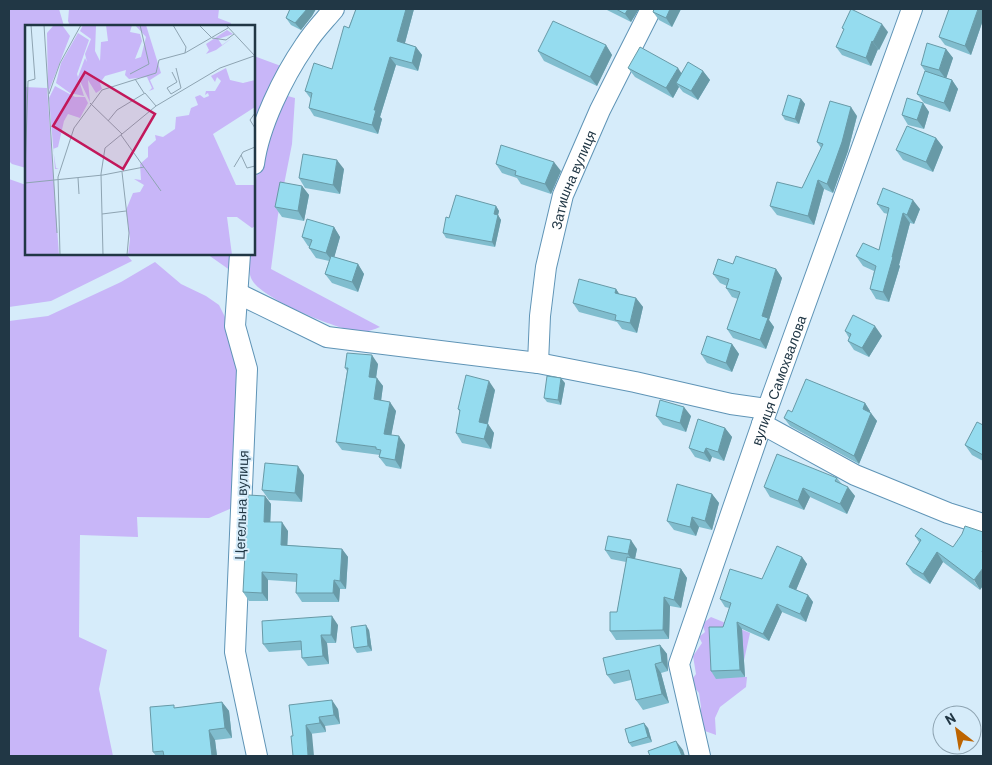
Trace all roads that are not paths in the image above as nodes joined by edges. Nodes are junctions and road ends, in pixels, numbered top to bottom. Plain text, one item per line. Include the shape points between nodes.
1 (334, 9) edge
2 (651, 9) edge
3 (912, 9) edge
4 (255, 156) edge
5 (240, 255) edge
6 (239, 294) junction
7 (538, 363) junction
8 (765, 417) junction
9 (983, 524) edge
10 (257, 756) edge
11 (700, 756) edge

1 - 4 street via 305,44 282,84
2 - 7 street, Затишна вулиця via 600,110 563,195 546,267
3 - 8 street, вулиця Самохвалова
5 - 6 street, Цегельна вулиця
6 - 7 street via 327,337
6 - 10 street, Цегельна вулиця via 235,326 247,369 235,652
7 - 8 street via 731,404
8 - 9 street via 855,474
8 - 11 street, вулиця Самохвалова via 679,664

